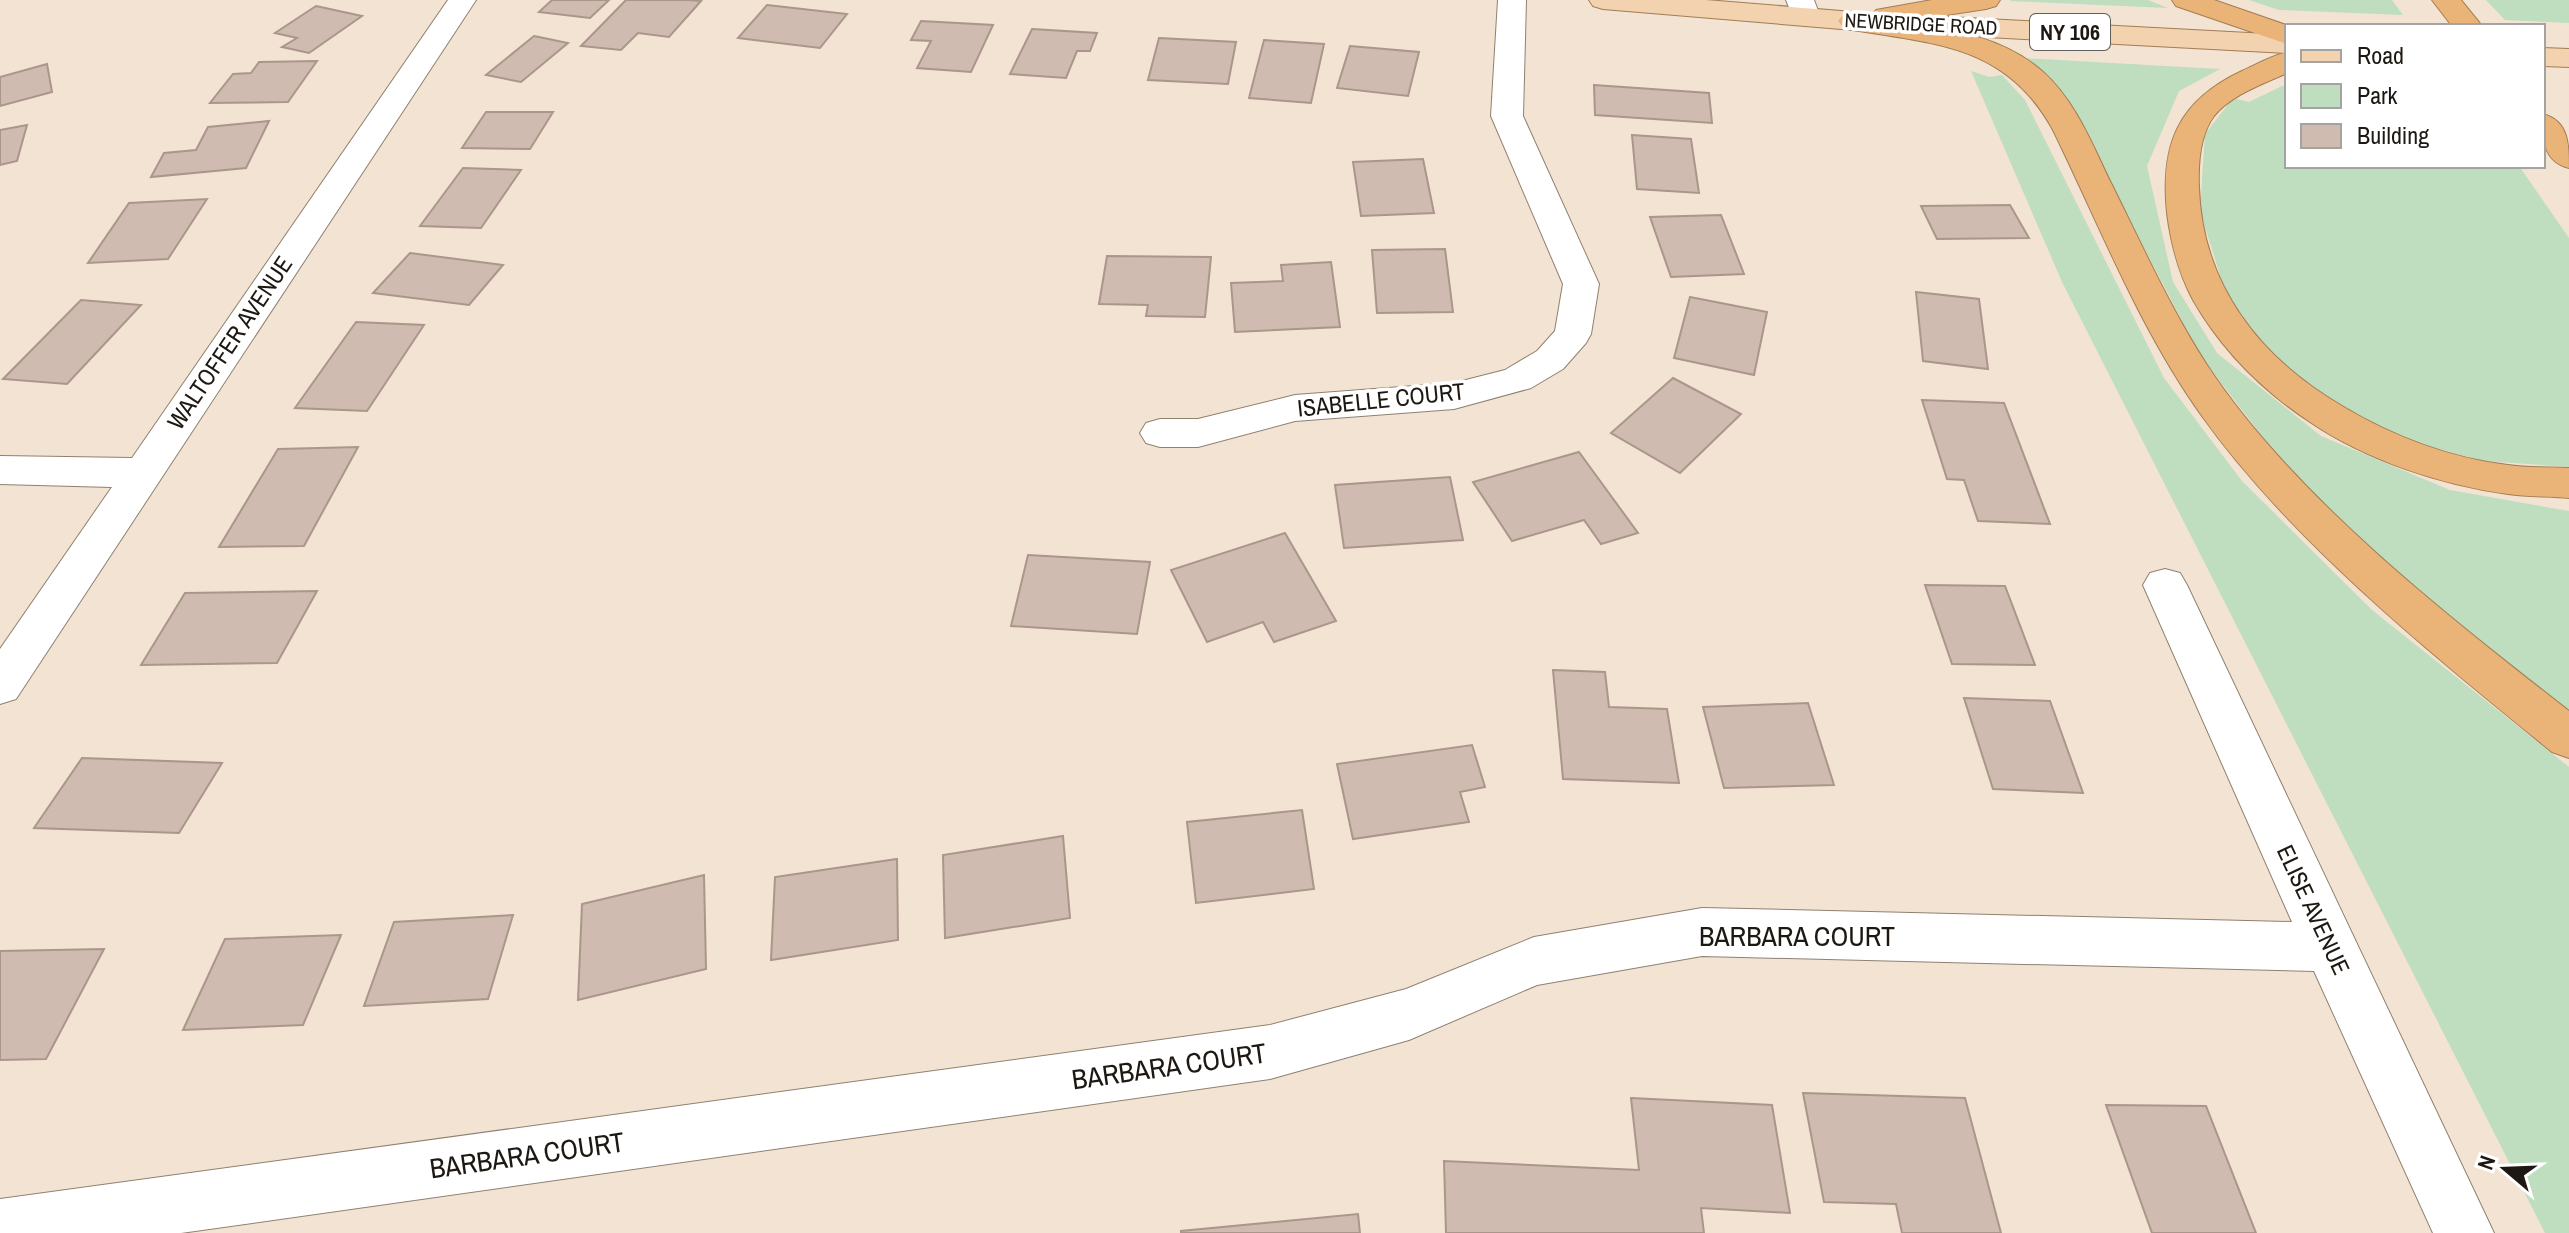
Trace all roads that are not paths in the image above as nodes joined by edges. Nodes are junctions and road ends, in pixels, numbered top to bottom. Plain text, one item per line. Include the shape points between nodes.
1 (462, 0) edge
2 (1512, 0) edge
3 (1603, 0) edge
4 (1986, 0) edge
5 (2186, 0) edge
6 (2446, 0) edge
7 (1802, 8) edge
8 (1853, 21) junction
9 (2465, 24) edge
10 (2285, 34) edge
11 (2285, 44) edge
12 (2545, 57) edge
13 (2569, 58) edge
14 (2285, 62) edge
15 (2545, 127) edge
16 (2569, 158) edge
17 (1160, 433) dead end
18 (0, 470) edge
19 (142, 473) junction
20 (2569, 483) edge
21 (2165, 585) dead end
22 (0, 686) edge
23 (2569, 738) edge
24 (2329, 947) junction
25 (0, 1229) edge
26 (2464, 1233) edge

1 - 19 street, WALTOFFER AVENUE
2 - 17 street, ISABELLE COURT via 1507,116 1581,284 1573,334 1550,360 1518,379 1454,396 1295,408 1198,433
3 - 7 main road, NEWBRIDGE ROAD / NY 106
4 - 8 highway
5 - 10 highway
6 - 9 highway
7 - 8 main road, NEWBRIDGE ROAD / NY 106
8 - 11 main road, NEWBRIDGE ROAD / NY 106
8 - 23 highway via 1947,39 2003,57 2032,77 2065,122 2166,330 2208,396 2343,547
12 - 13 main road
14 - 20 highway via 2221,95 2204,108 2188,134 2181,183 2188,240 2200,279 2239,340 2291,389 2347,426 2425,460 2503,479
15 - 16 highway
18 - 19 street
19 - 22 street, WALTOFFER AVENUE
21 - 24 street, ELISE AVENUE
24 - 25 street, BARBARA COURT via 1702,932 1534,961 1409,1014 1270,1052
24 - 26 street, ELISE AVENUE

